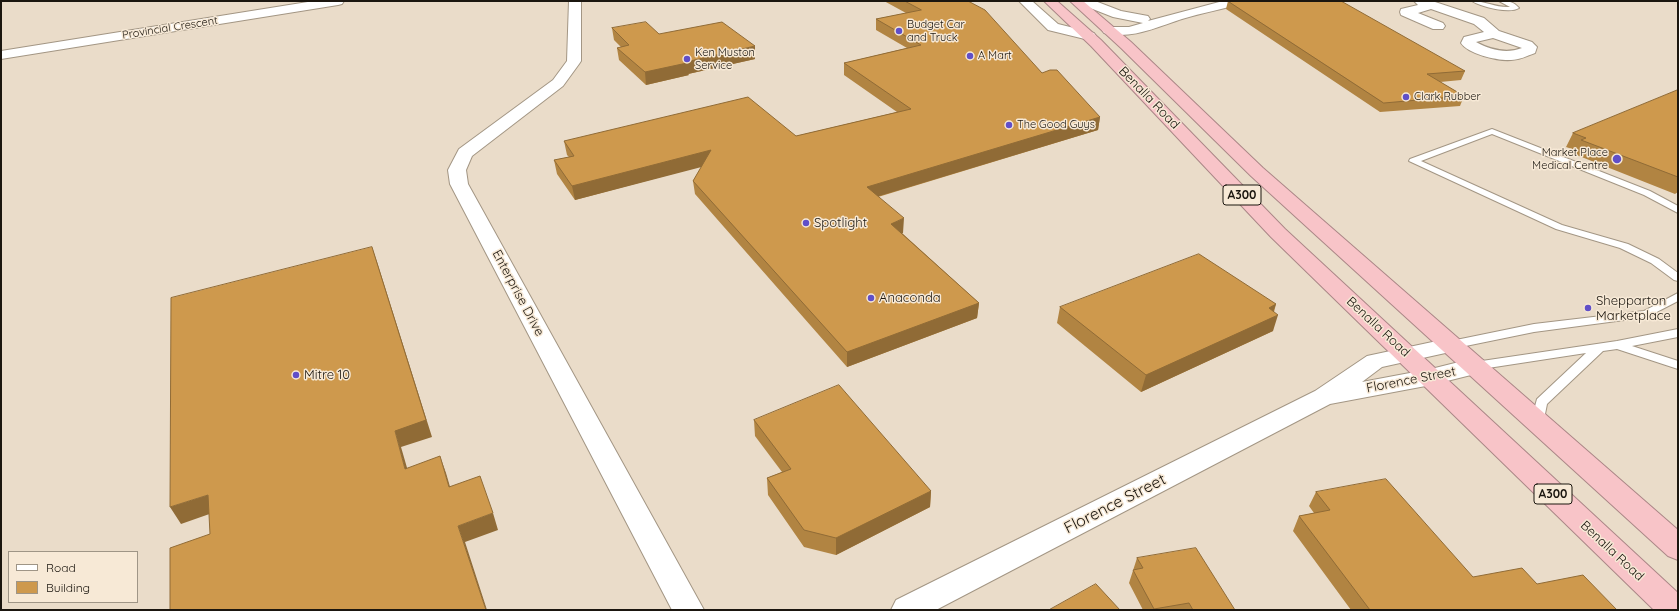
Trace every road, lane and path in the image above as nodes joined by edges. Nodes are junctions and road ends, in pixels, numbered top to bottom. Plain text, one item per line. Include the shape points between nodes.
1 (338, 1) edge
2 (575, 1) edge
3 (1025, 1) edge
4 (1050, 1) edge
5 (1076, 1) edge
6 (1084, 1) edge
7 (1238, 1) edge
8 (1475, 1) edge
9 (1502, 1) edge
10 (1426, 3) edge
11 (1180, 16) junction
12 (1143, 19) junction
13 (1438, 26) dead end
14 (1110, 30) junction
15 (1086, 33) junction
16 (1494, 34) dead end
17 (1126, 44) junction
18 (1, 55) edge
19 (1678, 210) edge
20 (1678, 278) edge
21 (1678, 296) edge
22 (1678, 333) edge
23 (1450, 345) junction
24 (1618, 345) junction
25 (1599, 348) junction
26 (1407, 354) junction
27 (1678, 365) edge
28 (1475, 366) junction
29 (1432, 378) junction
30 (1324, 397) junction
31 (1548, 432) junction
32 (1678, 548) edge
33 (688, 610) edge
34 (907, 610) edge
35 (1675, 610) edge

1 - 18 street, Provincial Crescent
2 - 33 street, Enterprise Drive via 574,61 558,83 465,154 457,170 459,184
3 - 15 street via 1053,27
4 - 15 highway, Benalla Road / A300
5 - 14 highway, Benalla Road / A300
6 - 12 street via 1118,14
7 - 11 street
8 - 9 lane via 1503,9 1516,8
10 - 13 street via 1406,12
10 - 16 street via 1479,21
11 - 12 street
11 - 14 street via 1130,31
11 - 17 street
12 - 14 street
14 - 15 highway
14 - 17 highway, Benalla Road / A300
15 - 26 highway, Benalla Road / A300 via 1263,217
17 - 23 highway, Benalla Road / A300 via 1257,172
19 - 20 lane via 1647,193 1492,131 1412,161 1559,227 1624,246 1655,261
21 - 23 lane via 1647,314 1534,328
22 - 24 lane
23 - 26 street, Florence Street
23 - 28 highway, Benalla Road / A300
24 - 25 lane
24 - 27 lane
25 - 28 lane
25 - 31 lane via 1541,402 1539,414
26 - 29 highway, Benalla Road / A300
26 - 30 street, Florence Street via 1375,361
28 - 29 street, Florence Street
28 - 31 highway, Benalla Road / A300
29 - 30 street, Florence Street
29 - 35 highway, Benalla Road / A300
30 - 34 street, Florence Street
31 - 32 highway, Benalla Road / A300

